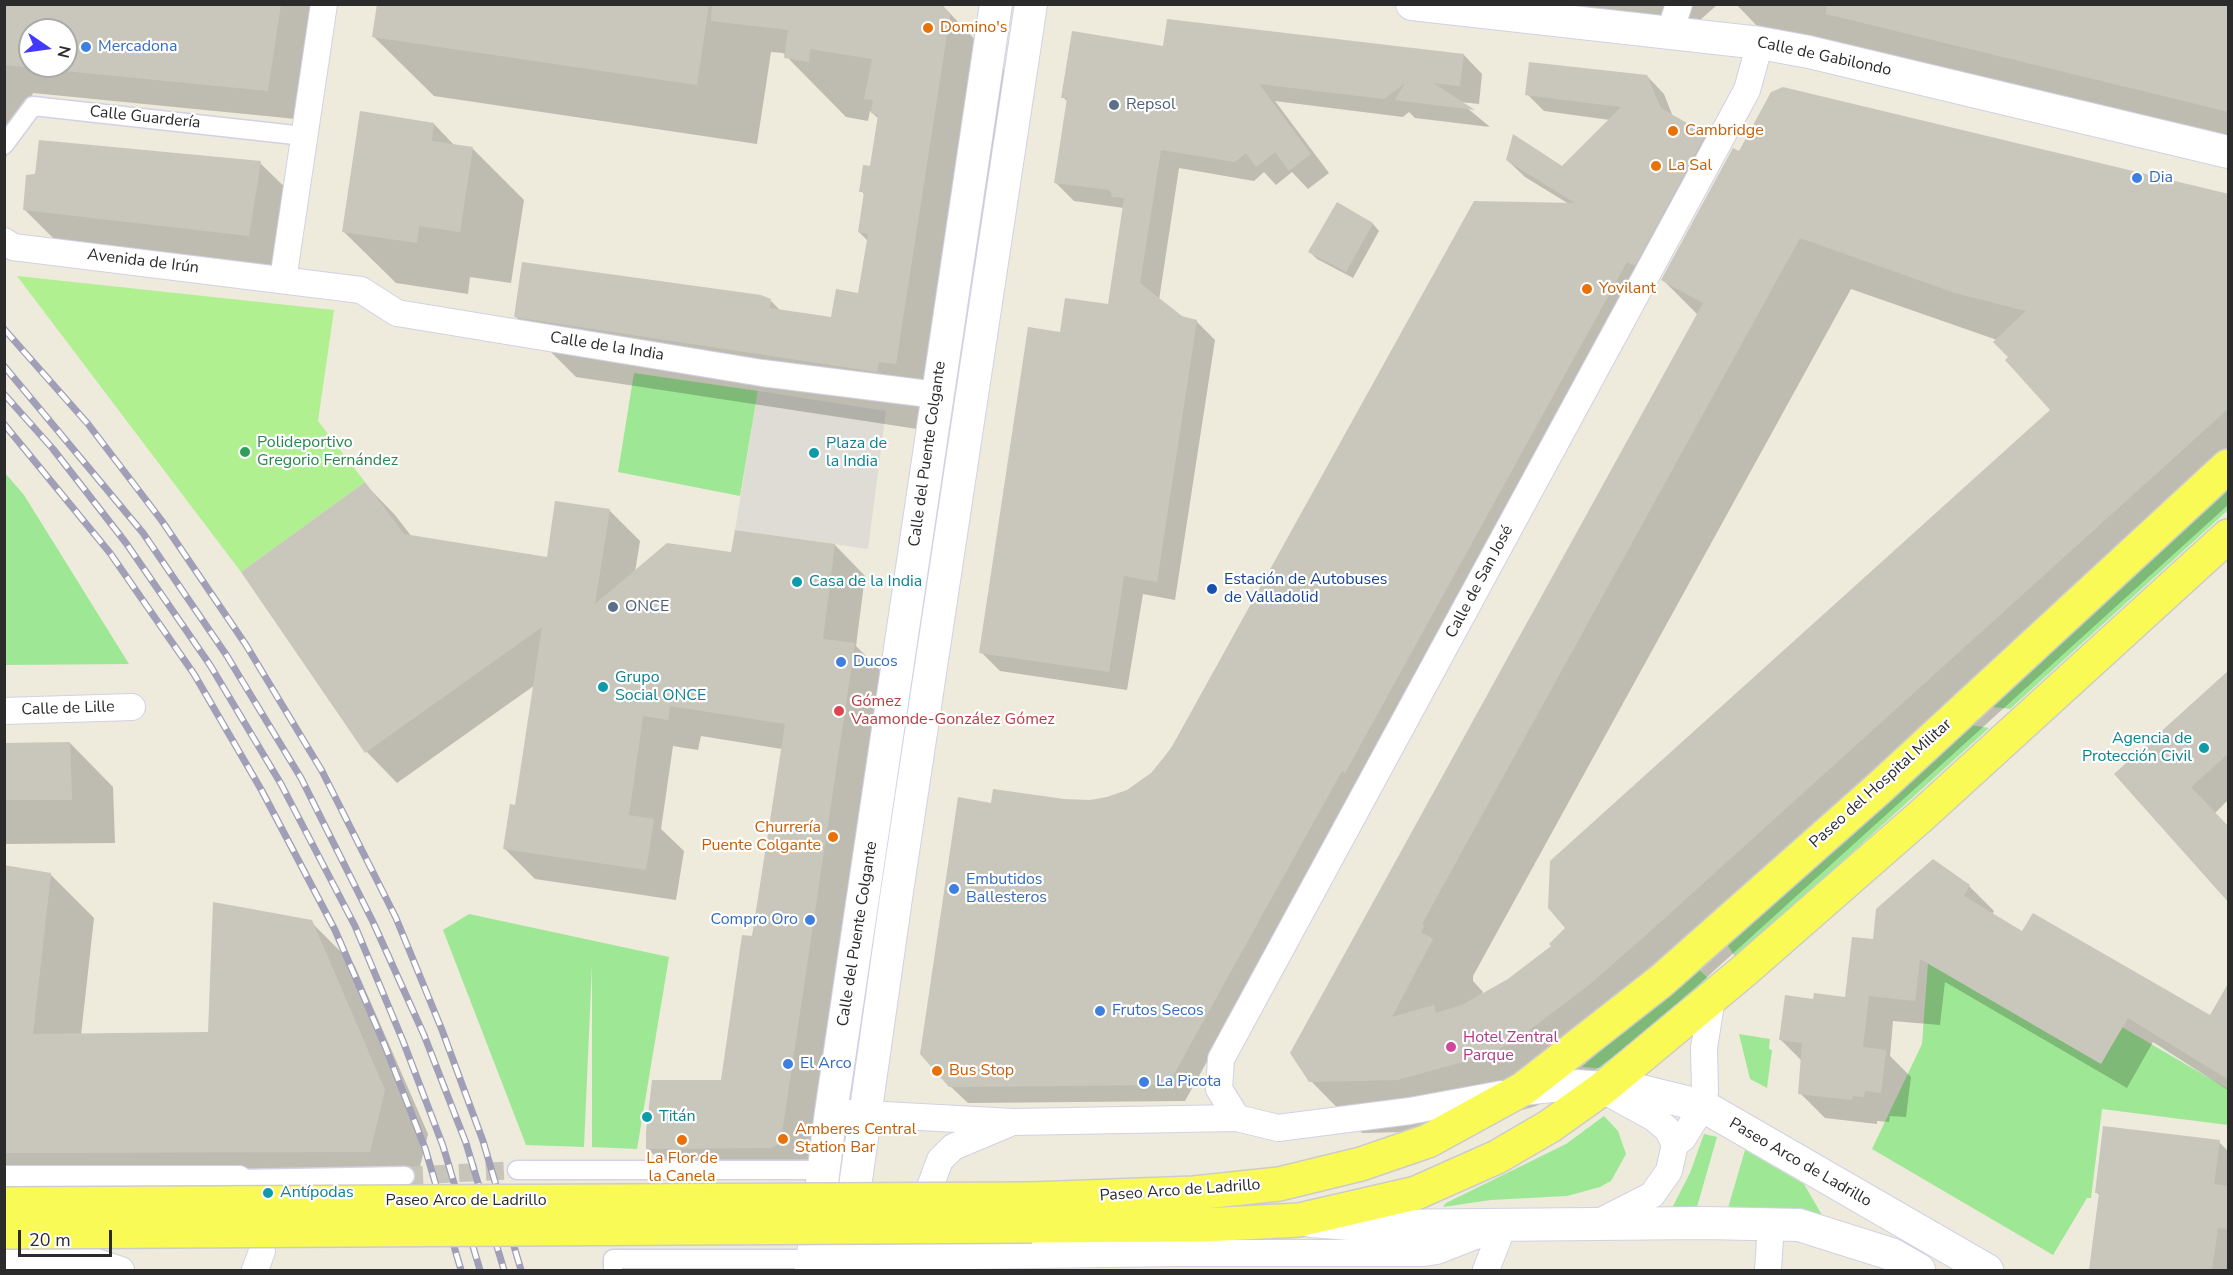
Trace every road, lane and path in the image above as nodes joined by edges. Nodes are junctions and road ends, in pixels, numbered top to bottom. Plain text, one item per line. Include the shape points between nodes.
1 (324, 4) edge
2 (996, 4) edge
3 (1031, 4) edge
4 (1412, 4) edge
5 (1675, 18) edge
6 (1760, 43) junction
7 (304, 136) junction
8 (4, 145) edge
9 (2229, 152) edge
10 (4, 241) edge
11 (283, 279) junction
12 (936, 395) junction
13 (2229, 466) edge
14 (2229, 536) edge
15 (132, 707) dead end
16 (4, 711) edge
17 (1712, 998) junction
18 (1523, 1089) junction
19 (1602, 1089) junction
20 (1703, 1106) junction
21 (831, 1112) junction
22 (864, 1114) junction
23 (1237, 1118) junction
24 (1013, 1122) junction
25 (1674, 1144) junction
26 (517, 1170) tunnel mouth
27 (822, 1170) junction
28 (405, 1176) tunnel mouth
29 (4, 1179) edge
30 (239, 1179) joint
31 (4, 1204) edge
32 (1032, 1213) junction
33 (1299, 1220) junction
34 (1504, 1224) junction
35 (1593, 1224) junction
36 (1771, 1224) junction
37 (4, 1232) edge
38 (948, 1256) junction
39 (4, 1260) edge
40 (842, 1264) edge
41 (811, 1265) edge
42 (1904, 1267) edge
43 (121, 1270) edge
44 (613, 1270) edge
45 (1486, 1270) edge
46 (1768, 1270) edge
47 (1987, 1270) edge

1 - 7 street
2 - 12 street, Calle del Puente Colgante
3 - 22 street, Calle del Puente Colgante
4 - 5 street, Calle de Gabilondo
5 - 6 street, Calle de Gabilondo
6 - 9 street, Calle de Gabilondo
6 - 23 street, Calle de San José via 1747,90 1221,1059 1219,1089
7 - 8 street, Calle Guardería via 33,106
7 - 11 street
10 - 11 street, Avenida de Irún via 14,247
11 - 12 street, Calle de la India via 361,290 397,313 762,373
12 - 21 street, Calle del Puente Colgante
13 - 18 main road, Paseo del Hospital Militar via 1878,789 1661,981
14 - 17 main road via 1921,816
15 - 16 street, Calle de Lille
17 - 19 main road
17 - 20 street via 1704,1048
18 - 19 street, Paseo Arco de Ladrillo via 1560,1085
18 - 23 street, Paseo Arco de Ladrillo via 1427,1108 1278,1128
18 - 32 main road, Paseo Arco de Ladrillo via 1428,1141 1361,1164 1280,1184
19 - 20 street, Paseo Arco de Ladrillo via 1646,1091
19 - 25 street, Paseo Arco de Ladrillo via 1654,1118 1667,1129
19 - 33 main road, Paseo Arco de Ladrillo via 1497,1157 1426,1188
20 - 25 street via 1683,1138
20 - 47 street, Paseo Arco de Ladrillo
21 - 22 street, Paseo Arco de Ladrillo
21 - 27 street, Calle del Puente Colgante
22 - 24 street, Paseo Arco de Ladrillo
22 - 40 street, Calle del Puente Colgante
23 - 24 street, Paseo Arco de Ladrillo
24 - 38 street, Paseo Arco de Ladrillo via 953,1147 940,1160 923,1224 928,1238
25 - 35 street, Paseo Arco de Ladrillo via 1670,1171 1652,1195
26 - 27 street, Paseo Arco de Ladrillo
27 - 41 street, Calle del Puente Colgante
28 - 30 street, Paseo Arco de Ladrillo
29 - 30 street, Paseo Arco de Ladrillo
31 - 32 main road, Paseo Arco de Ladrillo, bridge
32 - 33 main road, Paseo Arco de Ladrillo via 1204,1226
32 - 37 main road, Paseo Arco de Ladrillo, bridge
33 - 34 street, Paseo Arco de Ladrillo via 1375,1226
34 - 35 street, Paseo Arco de Ladrillo
34 - 38 street, Paseo Arco de Ladrillo via 1424,1254
34 - 45 street
35 - 36 street, Paseo Arco de Ladrillo
36 - 42 street, Paseo Arco de Ladrillo via 1799,1225
36 - 46 street
38 - 40 street, Paseo Arco de Ladrillo
39 - 43 street via 94,1261
40 - 41 street, Paseo Arco de Ladrillo
41 - 44 street, Paseo Arco de Ladrillo via 613,1259

